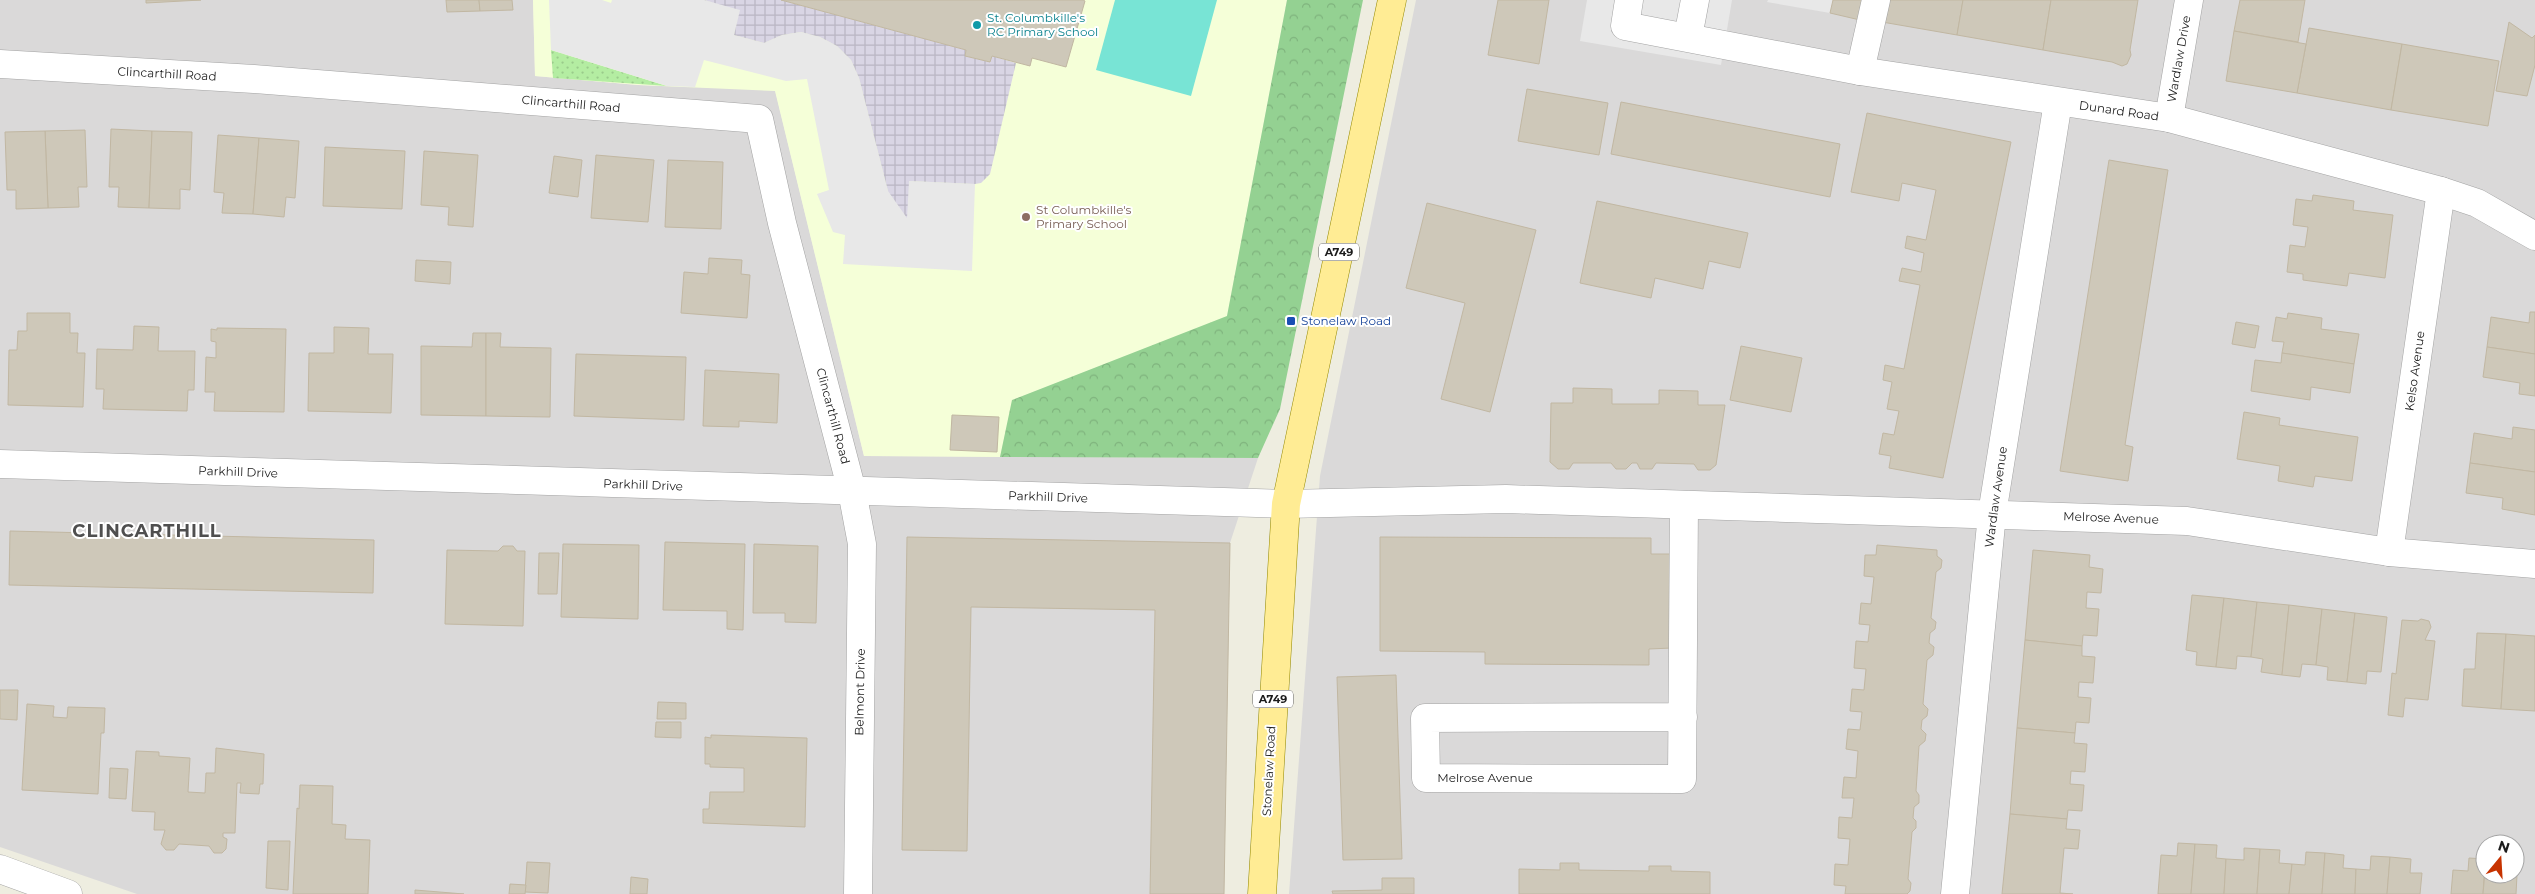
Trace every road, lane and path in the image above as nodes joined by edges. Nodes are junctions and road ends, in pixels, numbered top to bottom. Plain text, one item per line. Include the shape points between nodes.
1 (1392, 0) edge
2 (1629, 0) edge
3 (1695, 0) edge
4 (1876, 0) edge
5 (2189, 0) edge
6 (1688, 37) junction
7 (0, 64) edge
8 (1860, 71) junction
9 (2058, 102) junction
10 (2169, 118) junction
11 (2441, 190) junction
12 (2535, 236) edge
13 (0, 464) edge
14 (852, 491) junction
15 (1286, 504) junction
16 (1684, 505) junction
17 (1992, 514) junction
18 (2389, 552) junction
19 (2535, 564) edge
20 (1683, 717) junction
21 (0, 869) edge
22 (68, 894) edge
23 (858, 894) edge
24 (1262, 894) edge
25 (1955, 894) edge

1 - 15 main road, Stonelaw Road / A749
2 - 6 street, Dunard Road via 1625,26
3 - 6 street
4 - 8 street
5 - 10 street, Wardlaw Drive
6 - 8 street, Dunard Road
7 - 14 street, Clincarthill Road via 254,79 759,119 782,222
8 - 9 street, Dunard Road
9 - 10 street, Dunard Road
9 - 17 street, Wardlaw Avenue
10 - 11 street, Dunard Road
11 - 12 street, Dunard Road via 2477,203
11 - 18 street, Kelso Avenue
13 - 14 street, Parkhill Drive
14 - 15 street, Parkhill Drive
14 - 23 street, Belmont Drive via 862,544
15 - 16 street, Melrose Avenue via 1506,499
15 - 24 main road, Stonelaw Road / A749
16 - 17 street, Melrose Avenue
16 - 20 street, Melrose Avenue
17 - 18 street, Melrose Avenue via 2187,521
17 - 25 street, Wardlaw Avenue
18 - 19 street, Melrose Avenue
20 - 20 street, Melrose Avenue via 1682,779 1426,778 1425,718
21 - 22 street

